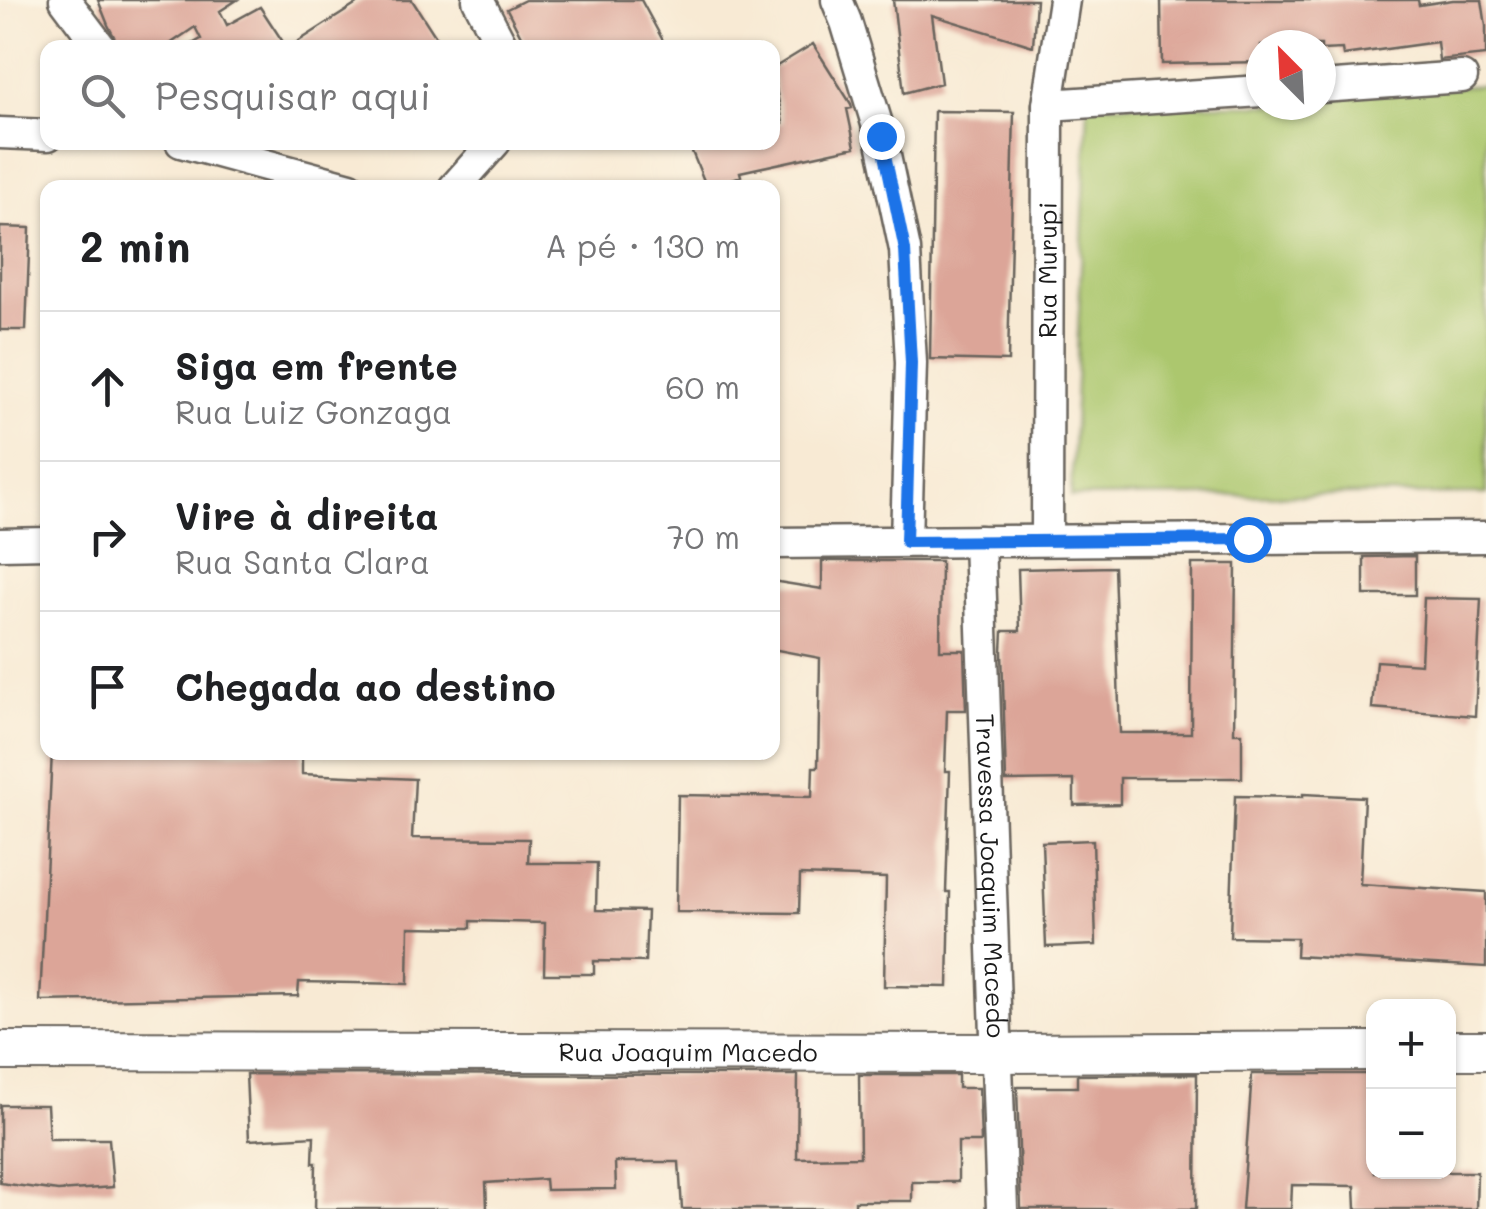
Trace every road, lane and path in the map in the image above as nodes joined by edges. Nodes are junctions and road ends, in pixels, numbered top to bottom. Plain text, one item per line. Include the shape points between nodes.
1 (65, 0) edge
2 (478, 0) edge
3 (837, 0) edge
4 (1064, 0) edge
5 (95, 40) edge
6 (499, 40) edge
7 (1462, 78) dead end
8 (1336, 86) edge
9 (1246, 92) edge
10 (1048, 105) junction
11 (0, 132) edge
12 (40, 134) edge
13 (210, 150) edge
14 (488, 150) edge
15 (321, 180) edge
16 (461, 180) edge
17 (1486, 537) edge
18 (1047, 540) junction
19 (979, 541) junction
20 (906, 542) junction
21 (780, 543) edge
22 (0, 544) edge
23 (40, 544) edge
24 (0, 1050) edge
25 (1366, 1050) edge
26 (1456, 1050) edge
27 (1486, 1050) edge
28 (996, 1053) junction
29 (1002, 1209) edge

1 - 5 street
2 - 6 street
3 - 20 street via 881,136 905,250 911,363
4 - 10 street, Rua Murupi
7 - 8 street
9 - 10 street
10 - 18 street, Rua Murupi
11 - 12 street
13 - 15 street
14 - 16 street
17 - 18 street
18 - 19 street
19 - 20 street
19 - 28 street, Travessa Joaquim Macedo
20 - 21 street
22 - 23 street
24 - 28 street, Rua Joaquim Macedo
25 - 28 street, Rua Joaquim Macedo
26 - 27 street
28 - 29 street, Travessa Joaquim Macedo

